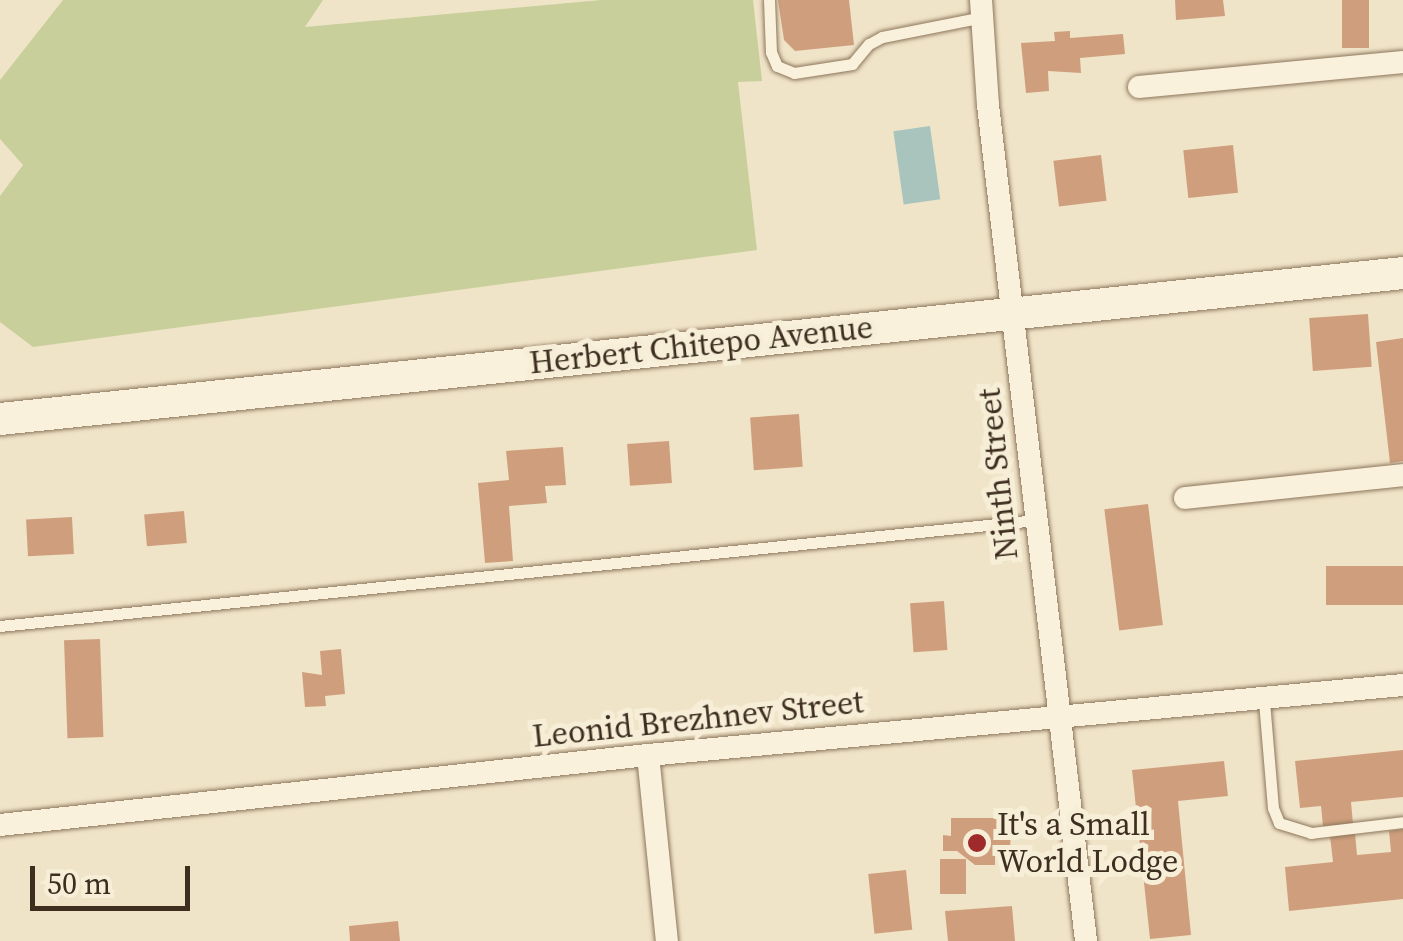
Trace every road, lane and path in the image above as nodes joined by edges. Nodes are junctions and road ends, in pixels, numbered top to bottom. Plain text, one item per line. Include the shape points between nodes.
1 (770, 0) edge
2 (982, 8) edge
3 (1403, 62) edge
4 (1138, 88) dead end
5 (1403, 273) edge
6 (1013, 312) junction
7 (0, 419) edge
8 (1403, 475) edge
9 (1185, 498) dead end
10 (1036, 520) junction
11 (0, 626) edge
12 (1403, 685) edge
13 (1264, 701) junction
14 (1059, 716) junction
15 (648, 755) junction
16 (1403, 822) edge
17 (0, 825) edge
18 (668, 941) edge
19 (1086, 941) edge

1 - 2 lane via 771,52 777,66 794,73 852,64 882,37
2 - 6 street, Ninth Street
3 - 4 street
5 - 6 main road, Herbert Chitepo Avenue
6 - 7 main road, Herbert Chitepo Avenue
6 - 10 street, Ninth Street
8 - 9 street
10 - 11 lane
10 - 14 street, Ninth Street
12 - 13 street, Leonid Brezhnev Street
13 - 14 street, Leonid Brezhnev Street
13 - 16 lane via 1280,824 1311,833
14 - 15 street, Leonid Brezhnev Street
14 - 19 street, Ninth Street
15 - 17 street, Leonid Brezhnev Street
15 - 18 street

